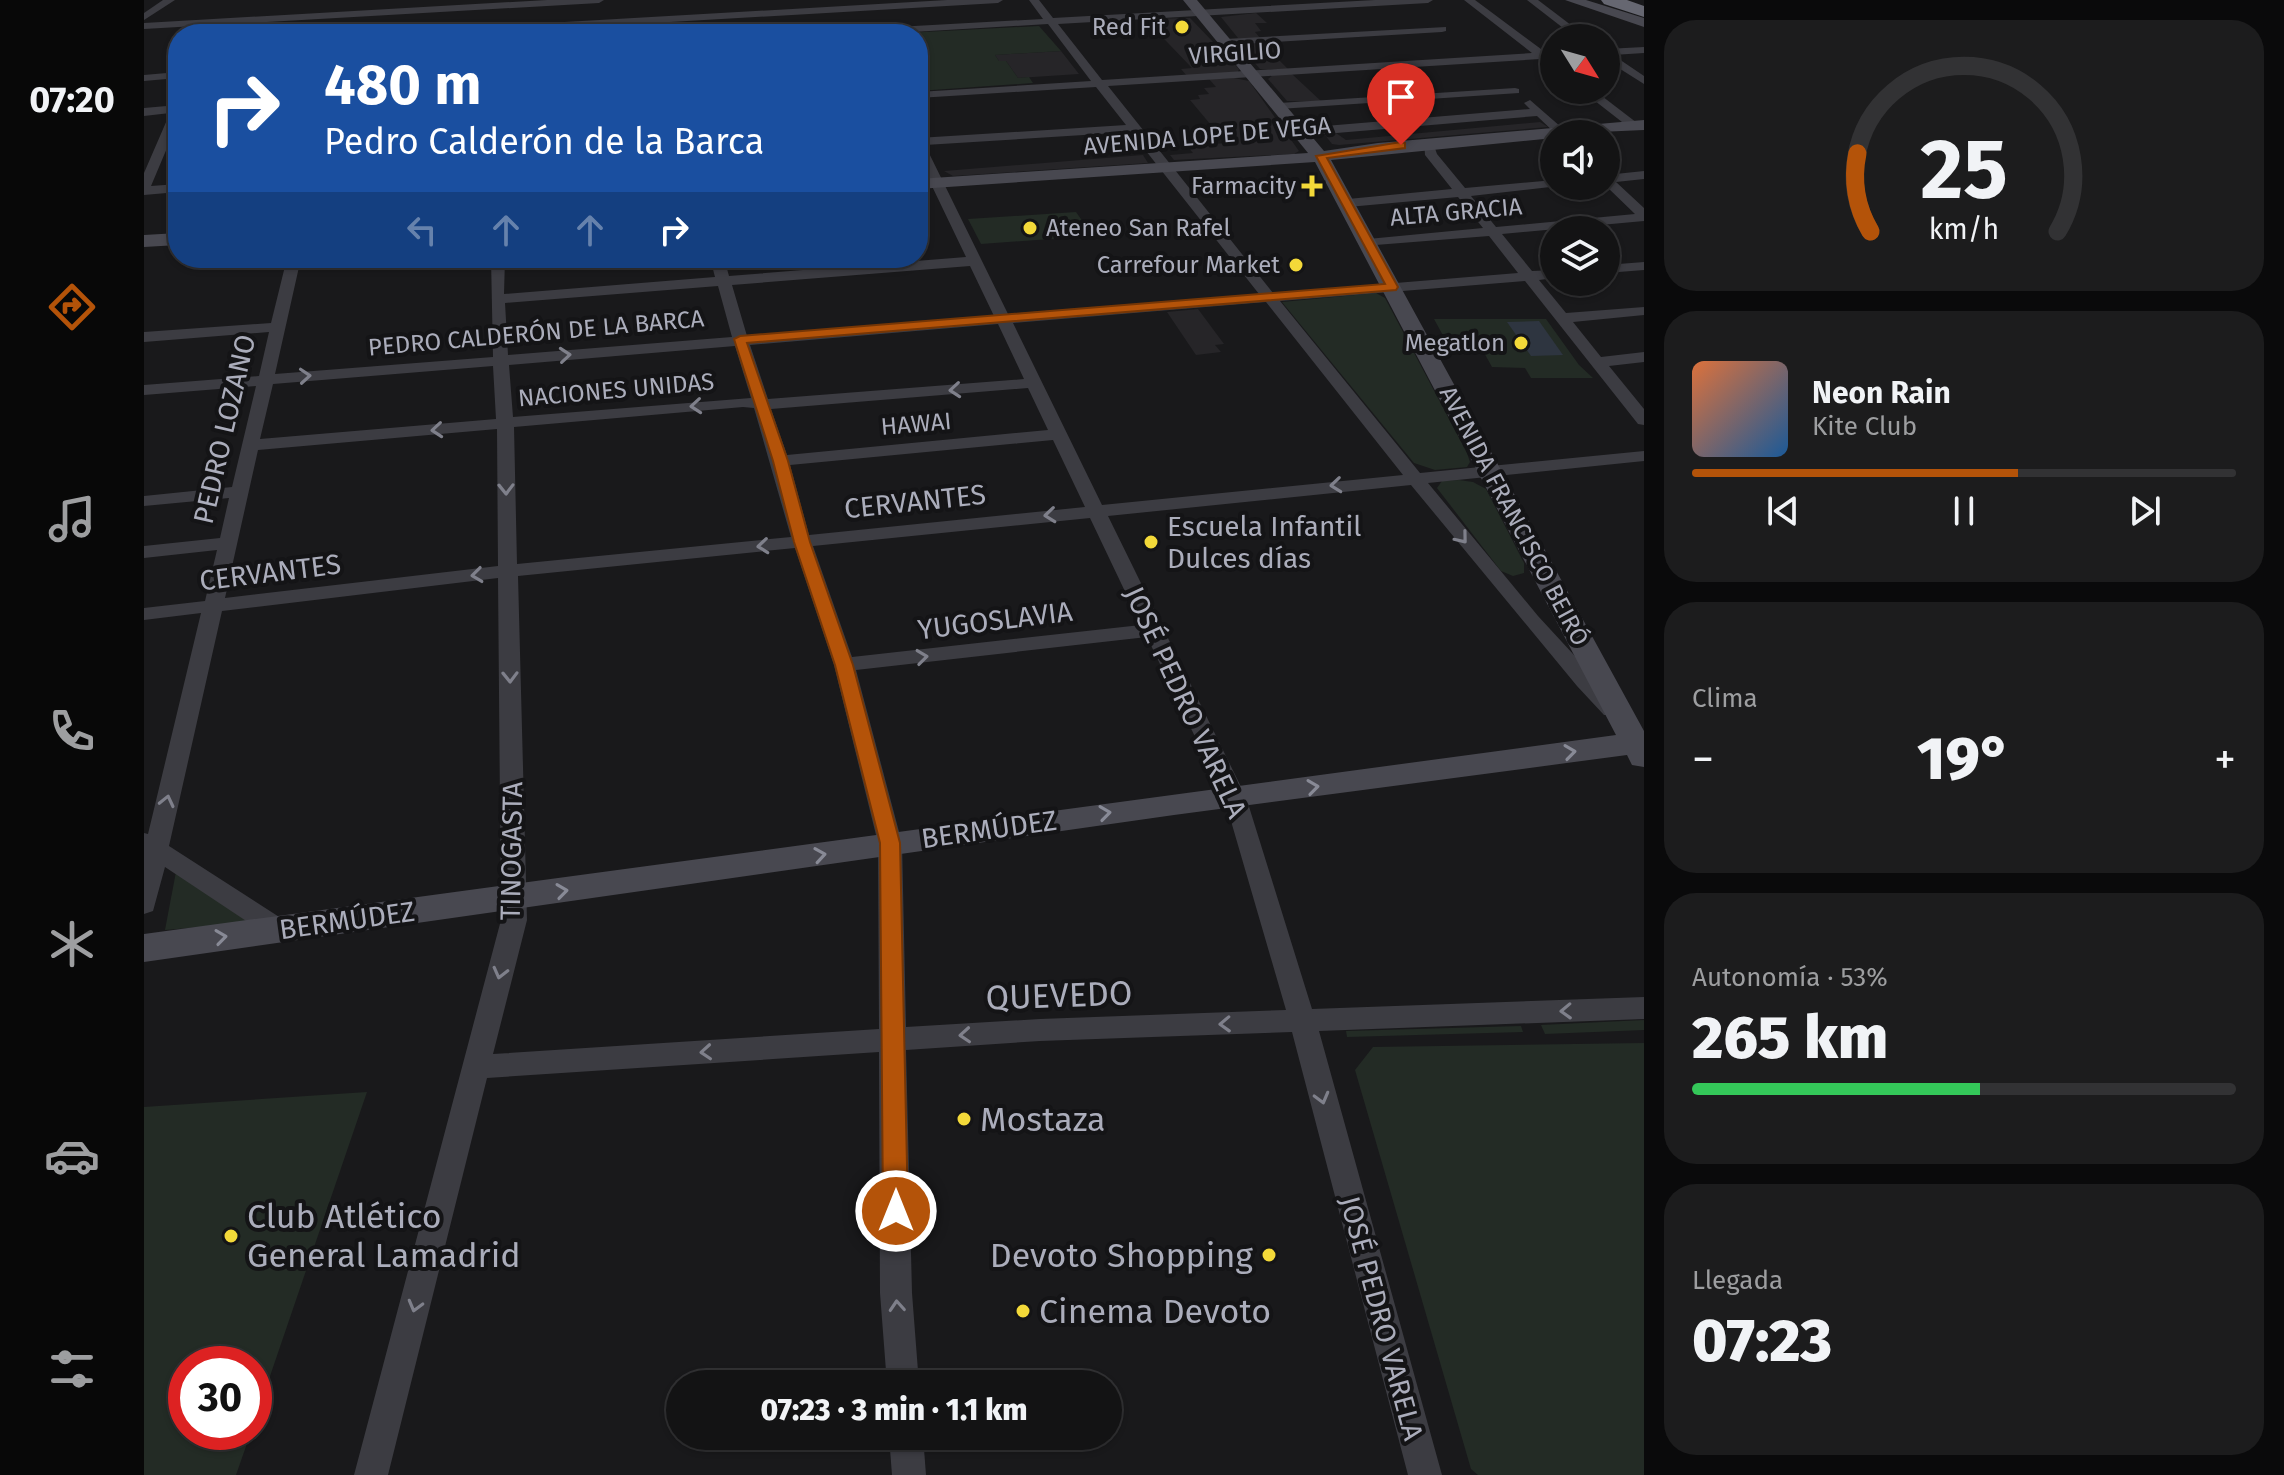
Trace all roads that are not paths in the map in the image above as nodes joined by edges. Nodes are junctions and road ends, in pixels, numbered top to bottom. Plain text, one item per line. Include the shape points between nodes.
1 (350, 0) edge
2 (599, 0) edge
3 (998, 0) edge
4 (1034, 0) edge
5 (1190, 0) edge
6 (1428, 0) edge
7 (1469, 0) edge
8 (1532, 0) edge
9 (1572, 0) edge
10 (1610, 0) edge
11 (1624, 0) edge
12 (1407, 1) edge
13 (167, 2) edge
14 (517, 2) edge
15 (850, 4) edge
16 (144, 5) edge
17 (432, 5) edge
18 (1644, 6) edge
19 (1419, 11) dead end
20 (1644, 12) edge
21 (1201, 13) junction
22 (668, 15) junction
23 (144, 17) edge
24 (347, 19) junction
25 (1430, 20) dead end
26 (1050, 21) junction
27 (215, 22) joint
28 (1644, 23) edge
29 (180, 24) edge
30 (515, 24) edge
31 (581, 24) edge
32 (669, 24) edge
33 (860, 24) edge
34 (1564, 24) edge
35 (168, 25) edge
36 (144, 26) edge
37 (928, 29) edge
38 (1451, 37) junction
39 (1225, 42) junction
40 (1540, 50) edge
41 (1644, 50) edge
42 (1620, 52) edge
43 (1540, 56) edge
44 (1479, 60) junction
45 (1620, 63) edge
46 (1253, 74) junction
47 (168, 76) edge
48 (144, 78) edge
49 (1644, 81) edge
50 (1101, 84) junction
51 (1515, 91) junction
52 (928, 94) edge
53 (1607, 104) edge
54 (1279, 106) junction
55 (168, 110) edge
56 (144, 112) edge
57 (1540, 112) junction
58 (1548, 120) edge
59 (1639, 126) edge
60 (1135, 128) junction
61 (168, 132) edge
62 (1301, 132) junction
63 (1540, 135) edge
64 (1428, 143) junction
65 (162, 146) junction
66 (168, 146) edge
67 (928, 146) edge
68 (144, 148) edge
69 (1321, 156) junction
70 (928, 164) edge
71 (1168, 168) junction
72 (1644, 175) edge
73 (1620, 178) edge
74 (938, 183) junction
75 (928, 184) edge
76 (1540, 185) edge
77 (168, 189) edge
78 (144, 190) edge
79 (1460, 193) junction
80 (1620, 193) edge
81 (1348, 203) junction
82 (1644, 216) edge
83 (1490, 231) junction
84 (168, 240) edge
85 (144, 241) edge
86 (1368, 243) junction
87 (974, 261) junction
88 (928, 264) edge
89 (1644, 266) edge
90 (292, 268) edge
91 (498, 268) edge
92 (721, 268) edge
93 (877, 268) edge
94 (1620, 268) edge
95 (1540, 275) edge
96 (1527, 276) junction
97 (725, 279) junction
98 (1392, 287) junction
99 (1267, 296) junction
100 (497, 299) junction
101 (1644, 311) edge
102 (1002, 317) junction
103 (1562, 318) junction
104 (279, 327) junction
105 (144, 337) edge
106 (740, 339) junction
107 (1644, 357) edge
108 (500, 361) junction
109 (1597, 362) junction
110 (266, 379) junction
111 (1032, 383) junction
112 (144, 390) edge
113 (763, 403) junction
114 (1644, 420) edge
115 (505, 424) junction
116 (1057, 434) junction
117 (252, 445) junction
118 (1644, 456) edge
119 (780, 461) junction
120 (1490, 470) junction
121 (1414, 477) junction
122 (240, 492) junction
123 (144, 501) edge
124 (1097, 510) junction
125 (802, 542) junction
126 (228, 543) junction
127 (144, 552) edge
128 (508, 571) junction
129 (213, 607) junction
130 (144, 614) edge
131 (1153, 630) junction
132 (844, 665) junction
133 (1637, 742) edge
134 (1235, 797) junction
135 (890, 843) junction
136 (150, 844) edge
137 (515, 897) junction
138 (144, 904) edge
139 (278, 929) junction
140 (144, 948) edge
141 (1644, 1008) edge
142 (1303, 1022) junction
143 (894, 1039) junction
144 (477, 1067) junction
145 (902, 1370) edge
146 (907, 1450) edge
147 (371, 1475) edge
148 (909, 1475) edge
149 (1425, 1475) edge

1 - 24 street
2 - 14 street
3 - 15 street
4 - 26 street
5 - 21 main road, AVENIDA FRANCISCO BEIRÓ
6 - 12 street
7 - 40 street
8 - 34 street
9 - 28 main road
10 - 20 highway
11 - 18 highway
12 - 19 street
12 - 21 street
13 - 16 street
13 - 23 street
14 - 17 street
14 - 30 street
15 - 22 street
15 - 33 street
17 - 24 street
21 - 26 street
21 - 39 main road, AVENIDA FRANCISCO BEIRÓ
22 - 31 street
22 - 32 street
24 - 27 street
25 - 38 street
26 - 37 street
26 - 50 street
27 - 29 street
35 - 36 street
38 - 39 street
38 - 44 street
39 - 46 main road, AVENIDA FRANCISCO BEIRÓ
41 - 42 street
43 - 44 street, VIRGILIO
44 - 46 street, VIRGILIO
44 - 51 street
45 - 49 street
46 - 50 street, VIRGILIO
46 - 54 main road, AVENIDA FRANCISCO BEIRÓ
47 - 48 street
50 - 52 street, VIRGILIO
50 - 60 street
51 - 54 street
51 - 57 street
53 - 59 street
54 - 62 main road, AVENIDA FRANCISCO BEIRÓ
55 - 56 street
57 - 58 street
57 - 62 street
60 - 67 street
60 - 71 street
61 - 65 street
62 - 69 main road, AVENIDA FRANCISCO BEIRÓ
63 - 64 main road, AVENIDA LOPE DE VEGA
64 - 69 main road, AVENIDA LOPE DE VEGA
64 - 79 street
65 - 66 street
65 - 68 street
65 - 78 street
69 - 71 main road, AVENIDA LOPE DE VEGA
69 - 81 main road, AVENIDA FRANCISCO BEIRÓ
70 - 74 street, JOSÉ PEDRO VARELA
71 - 74 main road, AVENIDA LOPE DE VEGA
71 - 99 street
72 - 73 street
74 - 75 main road, AVENIDA LOPE DE VEGA
74 - 87 street, JOSÉ PEDRO VARELA
76 - 79 street
77 - 78 street
79 - 81 street
79 - 83 street
80 - 82 street
81 - 86 main road, AVENIDA FRANCISCO BEIRÓ
82 - 83 street, ALTA GRACIA
83 - 86 street, ALTA GRACIA
83 - 96 street
84 - 85 main road
86 - 98 main road, AVENIDA FRANCISCO BEIRÓ
87 - 88 street
87 - 102 street, JOSÉ PEDRO VARELA
89 - 94 street
90 - 104 street, PEDRO LOZANO
91 - 100 street, TINOGASTA
92 - 97 street
93 - 97 street
95 - 96 street, PEDRO CALDERÓN DE LA BARCA
96 - 98 street, PEDRO CALDERÓN DE LA BARCA
96 - 103 street
97 - 100 street
97 - 106 street
98 - 99 street, PEDRO CALDERÓN DE LA BARCA
98 - 120 main road, AVENIDA FRANCISCO BEIRÓ
99 - 102 street, PEDRO CALDERÓN DE LA BARCA
99 - 121 street
100 - 108 street, TINOGASTA
101 - 103 street
102 - 106 street, PEDRO CALDERÓN DE LA BARCA
102 - 111 street, JOSÉ PEDRO VARELA
103 - 109 street
104 - 105 street
104 - 110 street, PEDRO LOZANO
108 -> 106 street, PEDRO CALDERÓN DE LA BARCA
106 - 113 street
107 - 109 street
110 -> 108 street, PEDRO CALDERÓN DE LA BARCA
108 - 115 street, TINOGASTA
109 - 114 street
110 - 112 street, PEDRO CALDERÓN DE LA BARCA
110 - 117 street, PEDRO LOZANO
111 -> 113 street, NACIONES UNIDAS
111 - 116 street, JOSÉ PEDRO VARELA
113 -> 115 street, NACIONES UNIDAS
113 - 119 street
115 -> 117 street, NACIONES UNIDAS
115 -> 128 street, TINOGASTA
116 - 119 street, HAWAI
116 - 124 street, JOSÉ PEDRO VARELA
117 - 122 street, PEDRO LOZANO
118 - 120 street, CERVANTES
119 - 125 street
120 - 121 street, CERVANTES
120 - 133 main road, AVENIDA FRANCISCO BEIRÓ
121 -> 124 street, CERVANTES
121 -> 133 street
122 - 123 street
122 - 126 street, PEDRO LOZANO
124 -> 125 street, CERVANTES
124 - 131 street, JOSÉ PEDRO VARELA
125 -> 128 street, CERVANTES
125 - 132 street
126 - 127 street
126 - 129 street, PEDRO LOZANO
128 -> 129 street, CERVANTES
128 -> 137 street, TINOGASTA
129 - 130 street, CERVANTES
136 -> 129 street, PEDRO LOZANO
132 -> 131 street, YUGOSLAVIA
131 - 134 street, JOSÉ PEDRO VARELA
132 - 135 street
134 -> 133 main road, BERMÚDEZ
135 -> 134 main road, BERMÚDEZ
134 - 142 street, JOSÉ PEDRO VARELA
137 -> 135 main road, BERMÚDEZ
135 - 143 street
136 - 138 street, PEDRO LOZANO
136 - 139 street
137 - 139 main road, BERMÚDEZ
137 -> 144 street, TINOGASTA via 514,920
140 -> 139 main road, BERMÚDEZ
141 -> 142 street, QUEVEDO
142 -> 143 street, QUEVEDO
142 -> 149 street, JOSÉ PEDRO VARELA
143 -> 144 street, QUEVEDO
145 -> 143 street via 896,1293
144 -> 147 street, TINOGASTA
146 - 148 street

